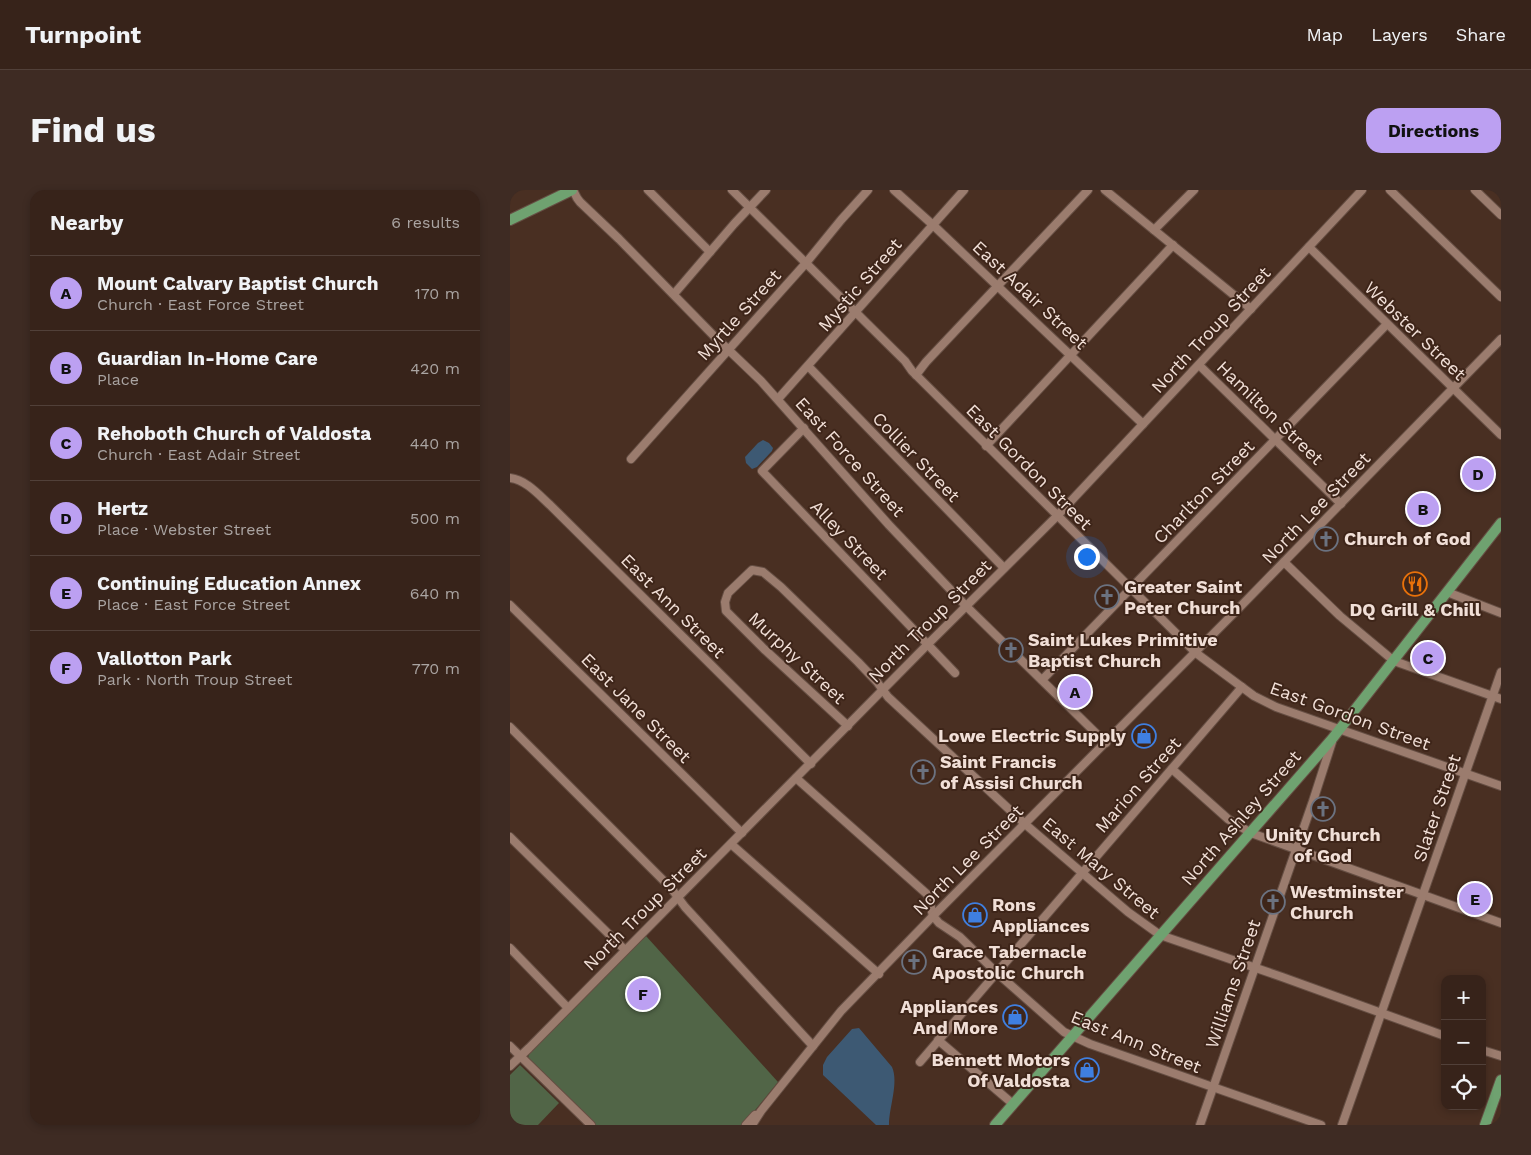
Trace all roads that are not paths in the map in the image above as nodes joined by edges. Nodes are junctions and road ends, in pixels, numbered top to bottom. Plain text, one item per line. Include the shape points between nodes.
1 (573, 190) edge
2 (648, 190) edge
3 (732, 190) edge
4 (766, 190) edge
5 (868, 190) edge
6 (894, 190) edge
7 (964, 190) edge
8 (1088, 190) edge
9 (1105, 190) edge
10 (1194, 190) edge
11 (1362, 190) edge
12 (1390, 190) edge
13 (1475, 190) edge
14 (750, 208) junction
15 (1501, 215) edge
16 (510, 220) edge
17 (933, 225) junction
18 (1154, 230) junction
19 (1173, 245) junction
20 (1309, 247) junction
21 (710, 252) junction
22 (806, 263) junction
23 (997, 285) junction
24 (674, 294) junction
25 (1501, 297) edge
26 (1251, 309) junction
27 (856, 313) junction
28 (1387, 324) junction
29 (1501, 339) edge
30 (728, 350) junction
31 (1072, 356) junction
32 (1199, 365) junction
33 (808, 366) junction
34 (916, 375) junction
35 (1454, 389) junction
36 (778, 399) junction
37 (1144, 424) junction
38 (804, 428) junction
39 (1501, 435) edge
40 (1275, 439) junction
41 (986, 446) junction
42 (631, 459) dead end
43 (510, 478) edge
44 (1341, 504) junction
45 (1057, 516) junction
46 (1501, 523) edge
47 (1284, 562) junction
48 (1004, 568) junction
49 (763, 572) joint
50 (1131, 589) junction
51 (1447, 592) junction
52 (510, 605) edge
53 (966, 606) junction
54 (1501, 613) edge
55 (928, 644) junction
56 (1196, 652) junction
57 (1394, 661) junction
58 (1501, 672) edge
59 (956, 673) dead end
60 (1042, 680) junction
61 (1242, 687) junction
62 (883, 691) junction
63 (1492, 696) junction
64 (1501, 699) edge
65 (848, 726) junction
66 (510, 727) edge
67 (1340, 730) junction
68 (1332, 739) junction
69 (1106, 742) junction
70 (810, 764) junction
71 (1172, 769) junction
72 (1465, 774) junction
73 (796, 778) junction
74 (1501, 786) edge
75 (1025, 824) junction
76 (742, 833) junction
77 (1250, 834) junction
78 (510, 836) edge
79 (730, 844) junction
80 (1296, 850) junction
81 (1082, 872) junction
82 (1422, 895) junction
83 (678, 897) junction
84 (933, 916) junction
85 (1501, 923) edge
86 (1160, 935) junction
87 (510, 948) edge
88 (625, 950) junction
89 (1255, 968) junction
90 (997, 973) junction
91 (878, 974) junction
92 (568, 1008) junction
93 (1381, 1013) junction
94 (1441, 1035) edge
95 (1071, 1036) junction
96 (938, 1040) junction
97 (510, 1046) edge
98 (813, 1046) junction
99 (1486, 1051) edge
100 (520, 1056) junction
101 (1501, 1056) edge
102 (920, 1062) dead end
103 (510, 1066) edge
104 (1501, 1080) edge
105 (1212, 1088) junction
106 (1012, 1104) junction
107 (761, 1111) junction
108 (591, 1125) edge
109 (746, 1125) edge
110 (752, 1125) edge
111 (995, 1125) edge
112 (1200, 1125) edge
113 (1321, 1125) edge
114 (1342, 1125) edge
115 (1485, 1125) edge

1 - 16 main road
1 - 24 street, East Force Street via 580,202
2 - 21 street
3 - 14 street, East Gordon Street
4 - 14 street
5 - 22 street, Myrtle Street
6 - 17 street, East Adair Street
7 - 17 street, Mystic Street
8 - 23 street
9 - 18 street
10 - 18 street
11 - 20 street, North Troup Street
12 - 25 street
13 - 15 street
14 - 21 street
14 - 22 street, East Gordon Street
17 - 23 street, East Adair Street
17 - 27 street, Mystic Street
18 - 19 street
19 - 26 street
19 - 31 street
20 - 26 street, North Troup Street
20 - 28 street, Webster Street
21 - 24 street
22 - 27 street, East Gordon Street
22 - 30 street, Myrtle Street
23 - 31 street, East Adair Street
23 - 34 street
24 - 30 street, East Force Street
26 - 32 street, North Troup Street
27 - 33 street, Mystic Street
27 - 34 street, East Gordon Street
28 - 35 street, Webster Street
28 - 40 street, Charlton Street
29 - 35 street, North Lee Street
30 - 36 street, East Force Street
30 - 42 street, Myrtle Street
31 - 37 street, East Adair Street
31 - 41 street
32 - 37 street, North Troup Street
32 - 40 street, Hamilton Street
33 - 36 street, Mystic Street
33 - 48 street, Collier Street
34 - 41 street, East Gordon Street
35 - 39 street, Webster Street
35 - 44 street, North Lee Street
36 - 38 street, East Force Street
37 - 45 street, North Troup Street
38 - 53 street, East Force Street
38 - 55 street, Alley Street via 762,471
40 - 44 street, Hamilton Street
40 - 50 street, Charlton Street
41 - 45 street, East Gordon Street
43 - 70 street, East Ann Street via 529,486 550,505
44 - 47 street, North Lee Street
45 - 48 street, North Troup Street
45 - 50 street, East Gordon Street
46 - 51 main road, North Ashley Street
47 - 56 street, North Lee Street
47 - 57 street via 1340,616
48 - 53 street, North Troup Street
49 - 62 street, East Mary Street via 858,662
49 - 65 street, Murphy Street via 752,570 728,593 726,611
50 - 56 street, East Gordon Street
50 - 60 street, Charlton Street
51 - 54 street
51 - 57 main road, North Ashley Street
52 - 76 street, East Jane Street
53 - 55 street, North Troup Street
53 - 60 street, East Force Street
55 - 59 street, Alley Street
55 - 62 street, North Troup Street
56 - 61 street, East Gordon Street
56 - 69 street, North Lee Street
57 - 63 street
57 - 67 main road, North Ashley Street
58 - 63 street, Slater Street
60 - 69 street, East Force Street
61 - 67 street, East Gordon Street via 1262,701
61 - 71 street, Marion Street
62 - 65 street, North Troup Street
62 - 75 street, East Mary Street
63 - 64 street
63 - 72 street, Slater Street
65 - 70 street, North Troup Street
66 - 83 street
67 - 68 main road, North Ashley Street
67 - 72 street, East Gordon Street
68 - 77 main road, North Ashley Street
68 - 80 street, Williams Street
69 - 75 street, North Lee Street
70 - 73 street, North Troup Street
71 - 77 street
71 - 81 street, Marion Street
72 - 74 street, East Gordon Street
72 - 82 street, Slater Street
73 - 76 street, North Troup Street
73 - 84 street via 928,895
75 - 81 street, East Mary Street
75 - 84 street, North Lee Street
76 - 79 street, North Troup Street
77 - 80 street
77 - 86 main road, North Ashley Street
78 - 88 street
79 - 83 street, North Troup Street
79 - 91 street
80 - 82 street
80 - 89 street, Williams Street
81 - 86 street, East Mary Street
81 - 90 street, Marion Street
82 - 85 street
82 - 93 street, Slater Street
83 - 88 street, North Troup Street
83 - 98 street
84 - 90 street, East Ann Street
84 - 91 street, North Lee Street
86 - 89 street, East Mary Street
86 - 95 main road, North Ashley Street
87 - 92 street
88 - 92 street, North Troup Street
89 - 93 street, East Mary Street
89 - 105 street, Williams Street
90 - 95 street, East Ann Street
90 - 96 street, Marion Street
91 - 98 street, North Lee Street
92 - 100 street, North Troup Street
93 - 94 street, East Mary Street
93 - 114 street, Slater Street
95 - 105 street, East Ann Street
95 - 106 main road, North Ashley Street
96 - 102 street, Marion Street
96 - 106 street
97 - 100 street
98 - 107 street, North Lee Street
99 - 101 street
100 - 103 street, North Troup Street
100 - 108 street
104 - 115 main road
105 - 112 street, Williams Street
105 - 113 street, East Ann Street
106 - 111 main road, North Ashley Street
107 - 109 street, North Lee Street
107 - 110 street, North Lee Street

